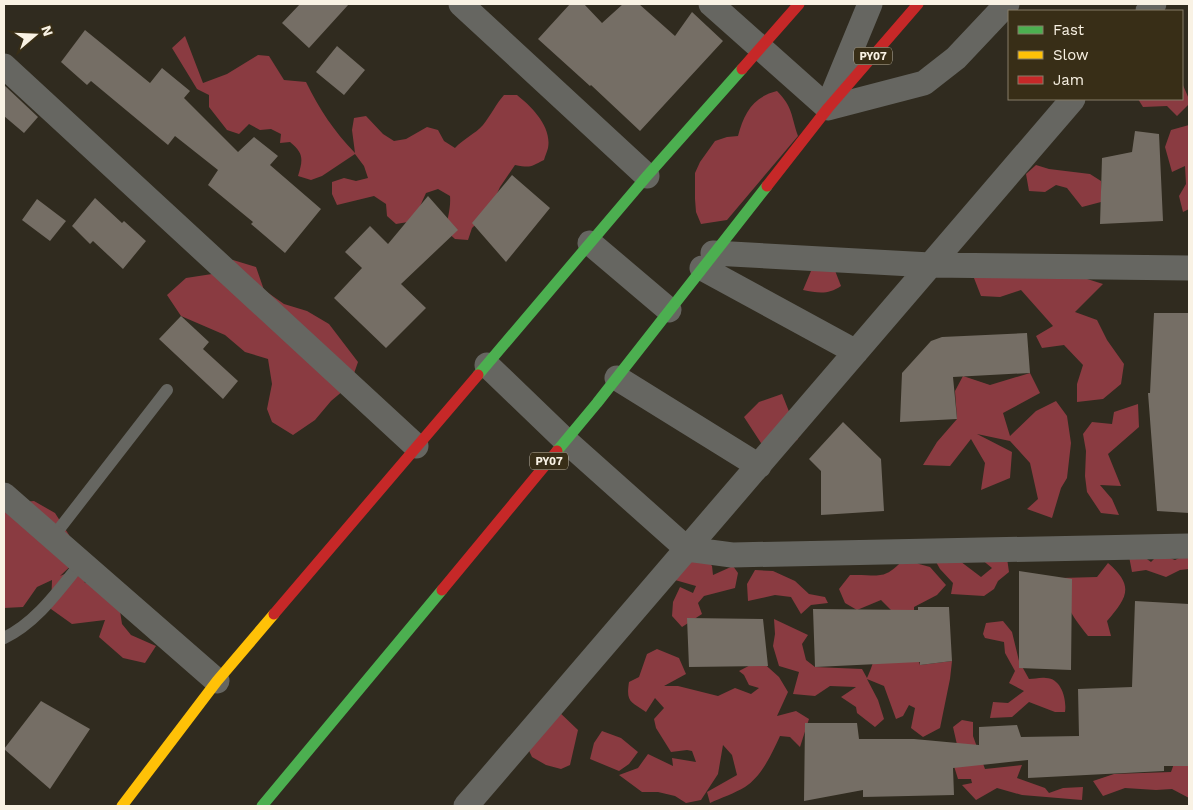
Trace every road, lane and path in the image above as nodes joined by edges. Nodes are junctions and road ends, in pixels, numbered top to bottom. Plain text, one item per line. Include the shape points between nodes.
1 (461, 4) edge
2 (710, 4) edge
3 (799, 4) edge
4 (870, 4) edge
5 (918, 4) edge
6 (1007, 4) edge
7 (760, 48) junction
8 (4, 66) edge
9 (1072, 100) edge
10 (828, 108) junction
11 (647, 176) junction
12 (590, 243) junction
13 (708, 261) junction
14 (930, 265) junction
15 (1189, 268) edge
16 (670, 310) junction
17 (856, 352) junction
18 (487, 365) junction
19 (617, 378) junction
20 (167, 390) dead end
21 (566, 441) junction
22 (416, 446) junction
23 (759, 466) junction
24 (4, 494) edge
25 (53, 538) junction
26 (1189, 546) edge
27 (687, 549) junction
28 (81, 563) junction
29 (4, 638) edge
30 (217, 682) junction
31 (122, 806) edge
32 (262, 806) edge
33 (466, 806) edge

1 - 11 street
2 - 7 street
3 - 7 main road
4 - 10 street
5 - 10 main road, PY07
6 - 10 street via 956,58 924,83
7 - 10 street
7 - 11 main road
8 - 22 street
9 - 14 street
10 - 13 main road, PY07
11 - 12 main road
12 - 16 street
12 - 18 main road
13 - 14 street
13 - 16 main road, PY07
13 - 17 street
14 - 15 street
14 - 17 street
16 - 19 main road, PY07
17 - 23 street
18 - 21 street
18 - 22 main road
19 - 21 main road, PY07
19 - 23 street
20 - 25 lane
21 - 27 street
21 - 32 main road, PY07
22 - 30 main road
23 - 27 street
24 - 25 street
25 - 28 street
26 - 27 street via 732,555
27 - 33 street
28 - 29 lane via 28,623
28 - 30 street
30 - 31 main road

